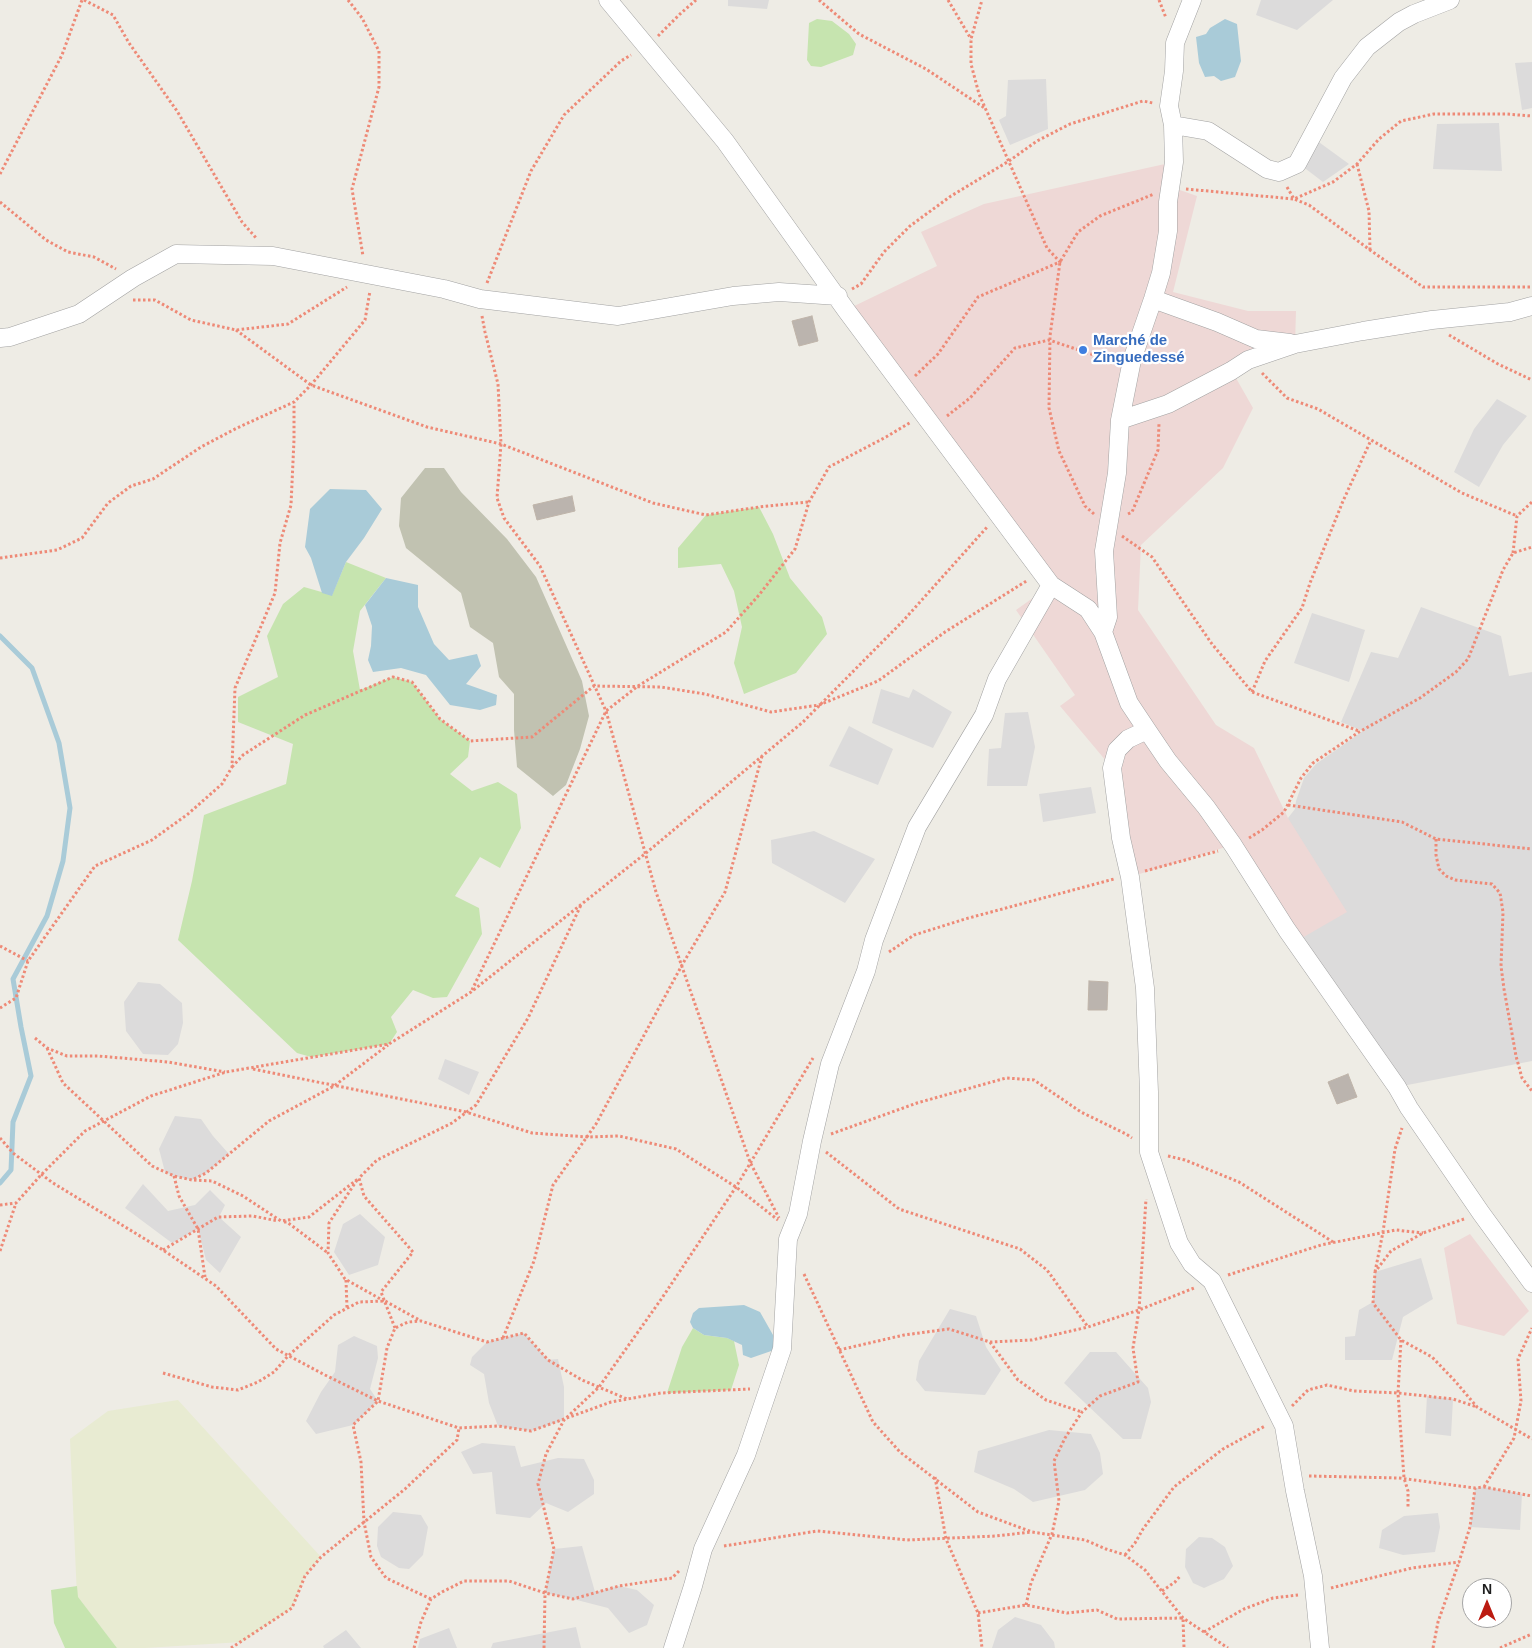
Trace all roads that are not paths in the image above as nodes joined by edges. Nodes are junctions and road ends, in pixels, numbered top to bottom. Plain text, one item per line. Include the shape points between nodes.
1 (608, 0) edge
2 (1192, 0) edge
3 (1450, 0) edge
4 (1173, 125) junction
5 (838, 296) junction
6 (1153, 299) junction
7 (1532, 306) edge
8 (1510, 312) junction
9 (1532, 317) edge
10 (0, 338) edge
11 (1296, 344) junction
12 (1120, 420) junction
13 (1046, 578) junction
14 (1103, 632) junction
15 (1147, 730) junction
16 (1532, 1283) edge
17 (673, 1648) edge
18 (1320, 1648) edge

1 - 5 street via 725,140
2 - 4 street via 1175,43 1169,106
3 - 4 street via 1399,22 1367,47 1343,78 1298,164 1279,172 1267,168 1208,131
4 - 6 street via 1174,162 1168,231
5 - 10 street via 779,292 733,296 618,316 480,299 273,256 176,254 132,278 80,314
5 - 13 street
6 - 11 street via 1256,339
6 - 12 street via 1130,368
7 - 8 street
8 - 9 street
8 - 11 street via 1432,320
11 - 12 street via 1248,360 1168,404
12 - 14 street via 1117,473 1104,551 1108,617
13 - 14 street via 1088,609
13 - 17 street via 997,680 984,715 917,826 830,1064 798,1214 788,1239 782,1349 746,1455 702,1549 694,1586
14 - 15 street via 1129,702
15 - 16 street via 1212,814 1287,930
15 - 18 street via 1128,739 1117,750 1112,768 1120,838 1130,877 1146,988 1149,1152 1179,1243 1192,1264 1212,1281 1284,1426 1312,1576

